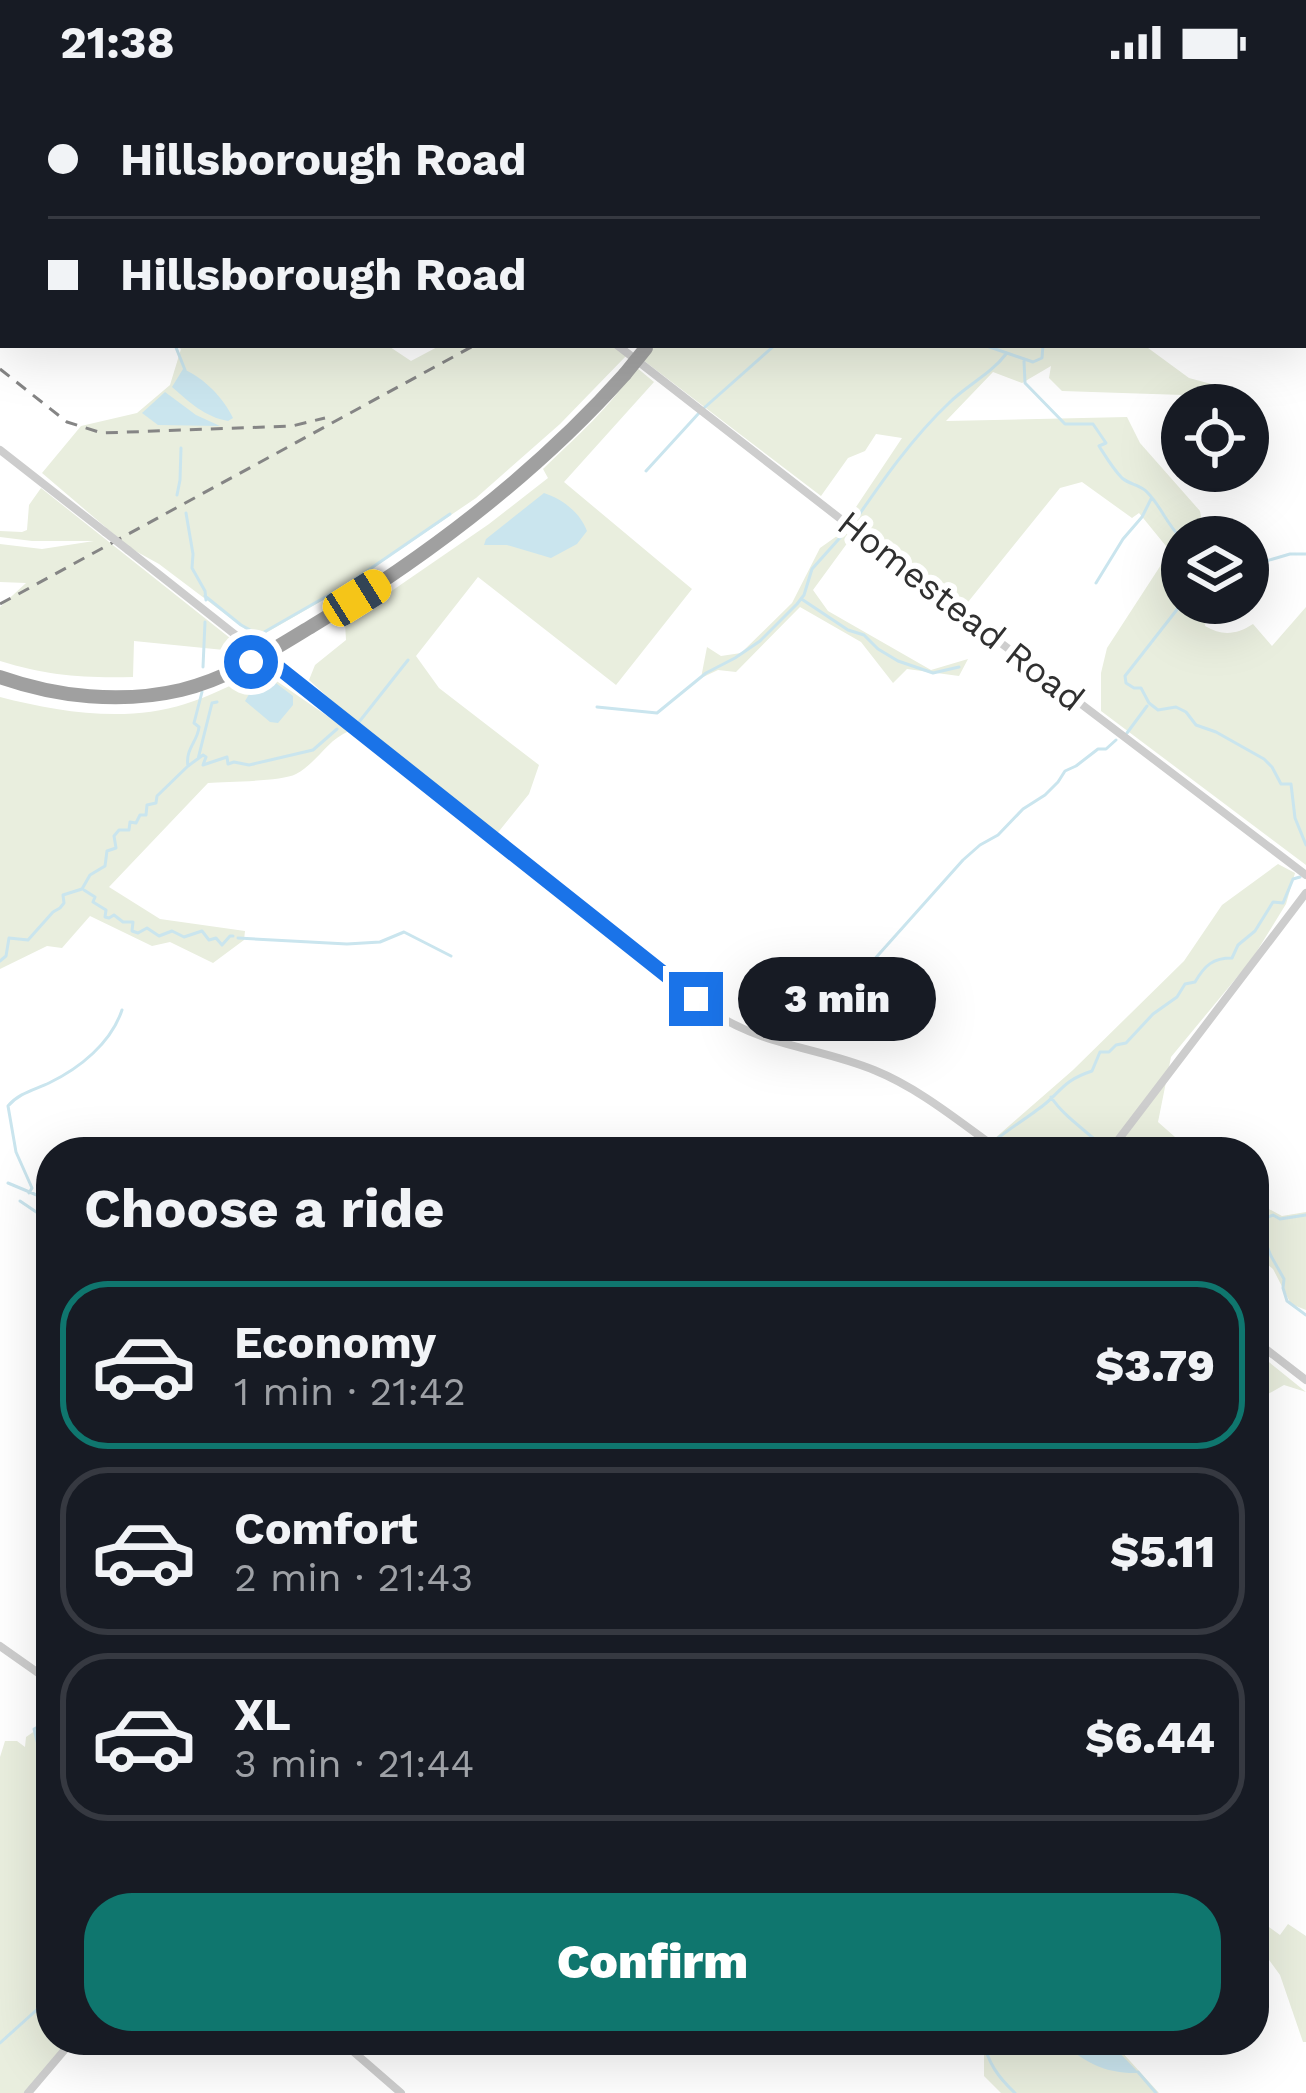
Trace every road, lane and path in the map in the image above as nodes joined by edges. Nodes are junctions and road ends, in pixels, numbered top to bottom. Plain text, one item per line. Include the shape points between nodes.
1 (621, 348) edge
2 (643, 348) edge
3 (0, 450) edge
4 (261, 653) junction
5 (0, 674) edge
6 (1306, 875) edge
7 (1306, 893) edge
8 (981, 1137) edge
9 (1120, 1137) edge
10 (1269, 1352) edge
11 (1306, 1380) edge
12 (0, 1646) edge
13 (36, 1671) edge
14 (60, 2055) edge
15 (357, 2055) edge
16 (28, 2093) edge
17 (401, 2093) edge

1 - 6 street, Homestead Road
2 - 4 highway, bridge via 564,438 479,512 385,581
3 - 4 street, bridge
4 - 5 highway via 129,690
4 - 8 street via 714,1013 760,1037 894,1079
7 - 9 street
10 - 11 street
12 - 13 street
14 - 16 street
15 - 17 street

